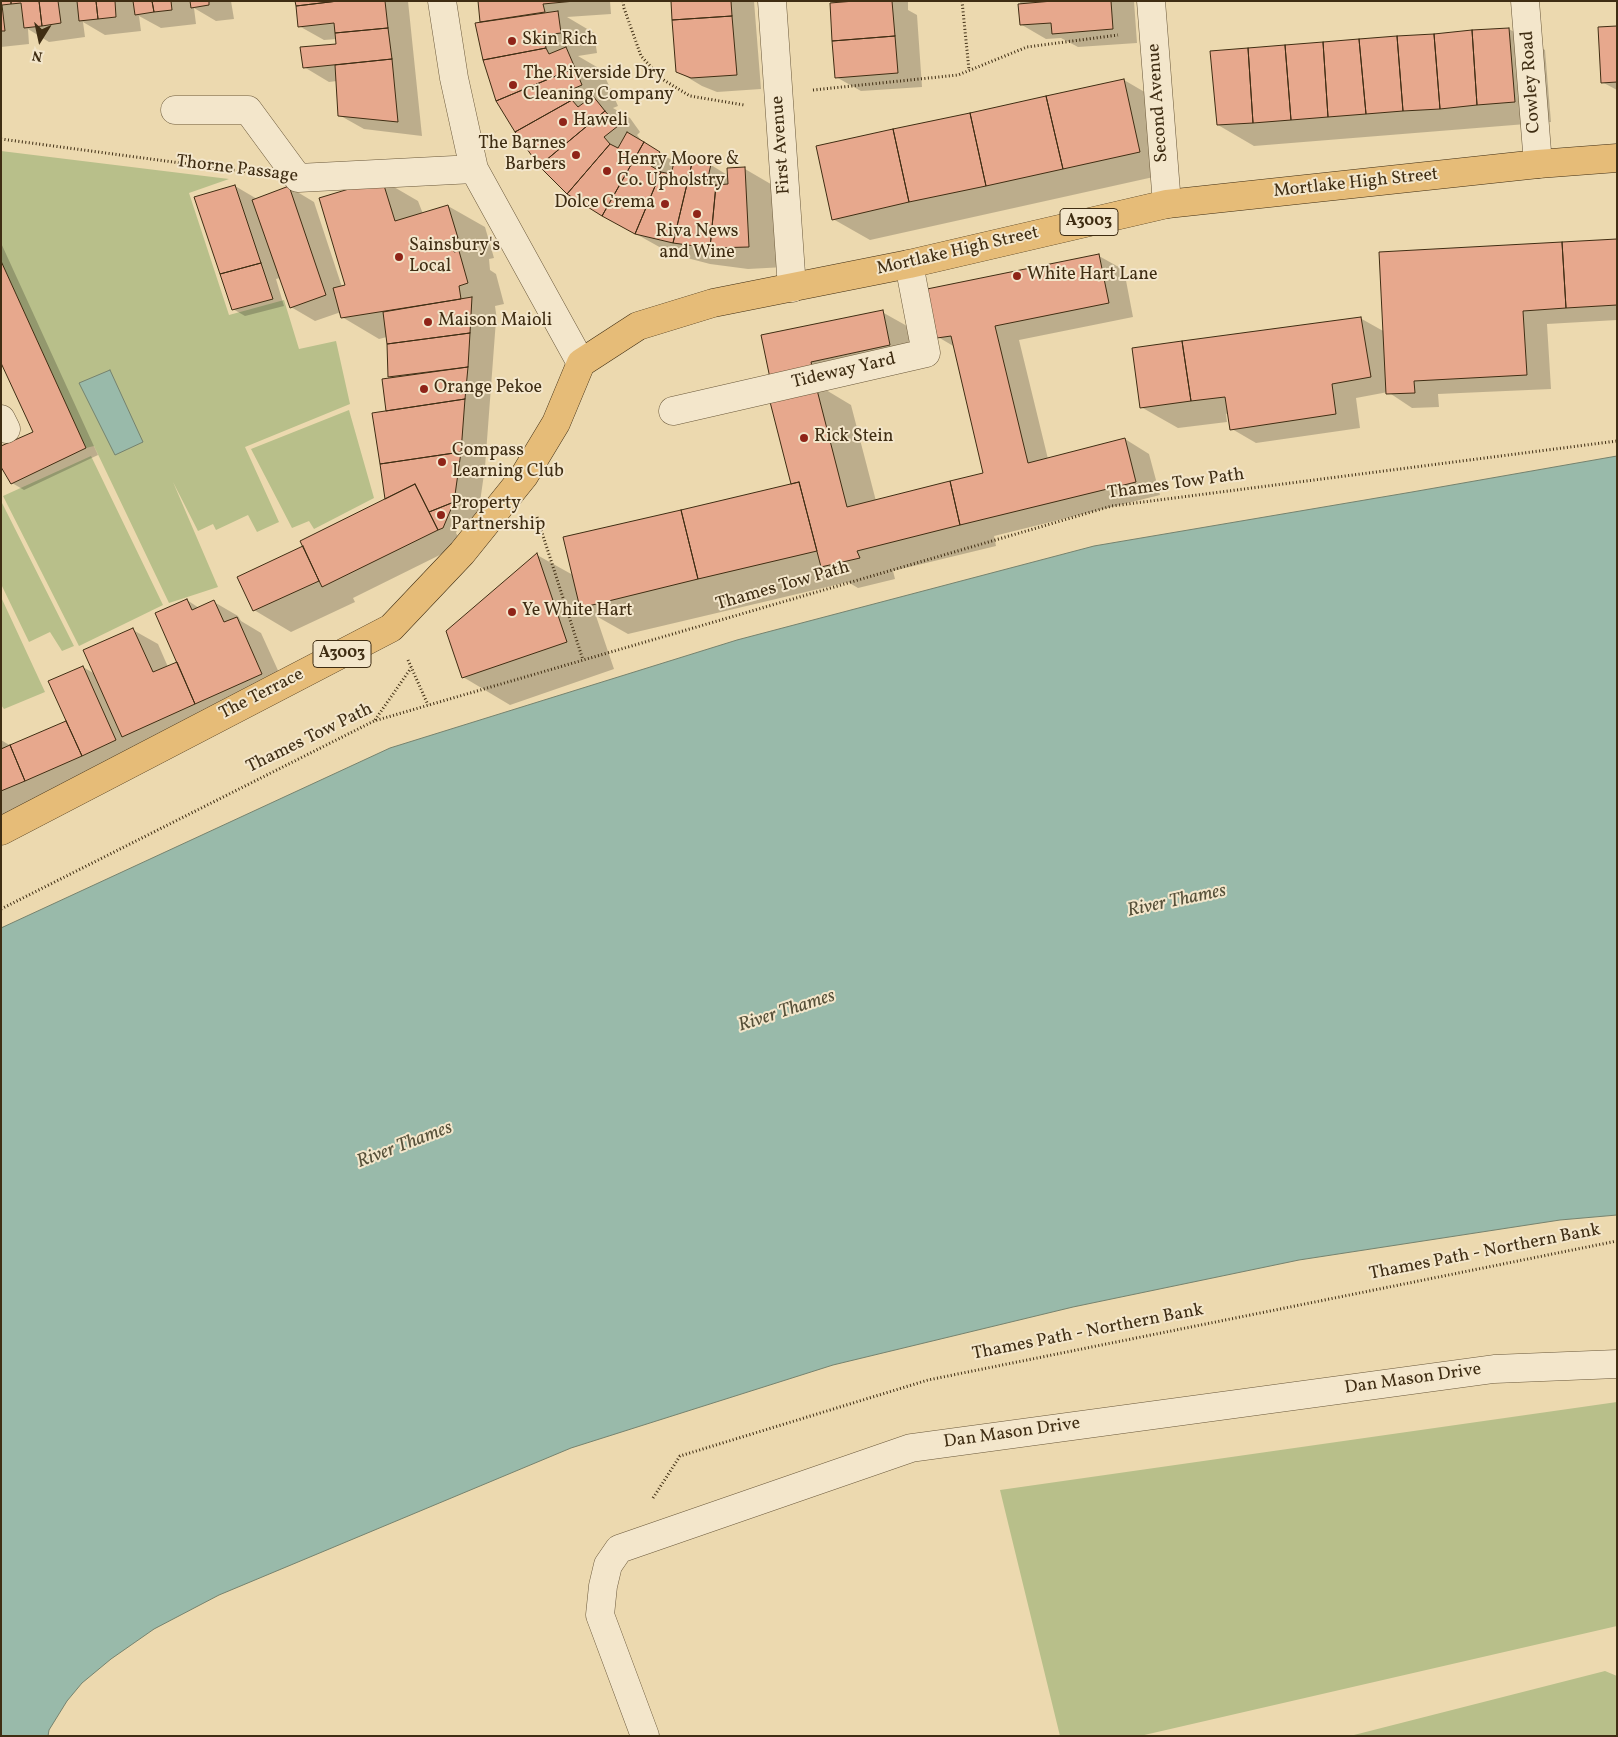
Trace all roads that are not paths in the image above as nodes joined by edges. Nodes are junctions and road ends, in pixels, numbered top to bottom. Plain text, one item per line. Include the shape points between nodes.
1 (442, 1) edge
2 (772, 1) edge
3 (1151, 1) edge
4 (1526, 1) edge
5 (176, 110) dead end
6 (1617, 158) edge
7 (1538, 164) junction
8 (474, 169) junction
9 (1167, 204) junction
10 (909, 264) junction
11 (792, 288) junction
12 (581, 363) junction
13 (673, 410) dead end
14 (1, 830) edge
15 (1617, 1364) edge
16 (645, 1736) edge

1 - 8 street via 454,78
2 - 11 street, First Avenue
3 - 9 street, Second Avenue
4 - 7 street, Cowley Road
5 - 8 street, Thorne Passage via 248,110 298,178
6 - 7 main road, Mortlake High Street / A3003
7 - 9 main road, Mortlake High Street / A3003
8 - 12 street
9 - 10 main road, Mortlake High Street / A3003
10 - 11 main road, Mortlake High Street / A3003
10 - 13 street, Tideway Yard via 926,353
11 - 12 main road, Mortlake High Street / A3003 via 713,303 638,326
12 - 14 main road, The Terrace / A3003 via 556,423 524,476 462,553 391,628
15 - 16 street, Dan Mason Drive via 1494,1369 911,1448 619,1549 608,1565 600,1615

